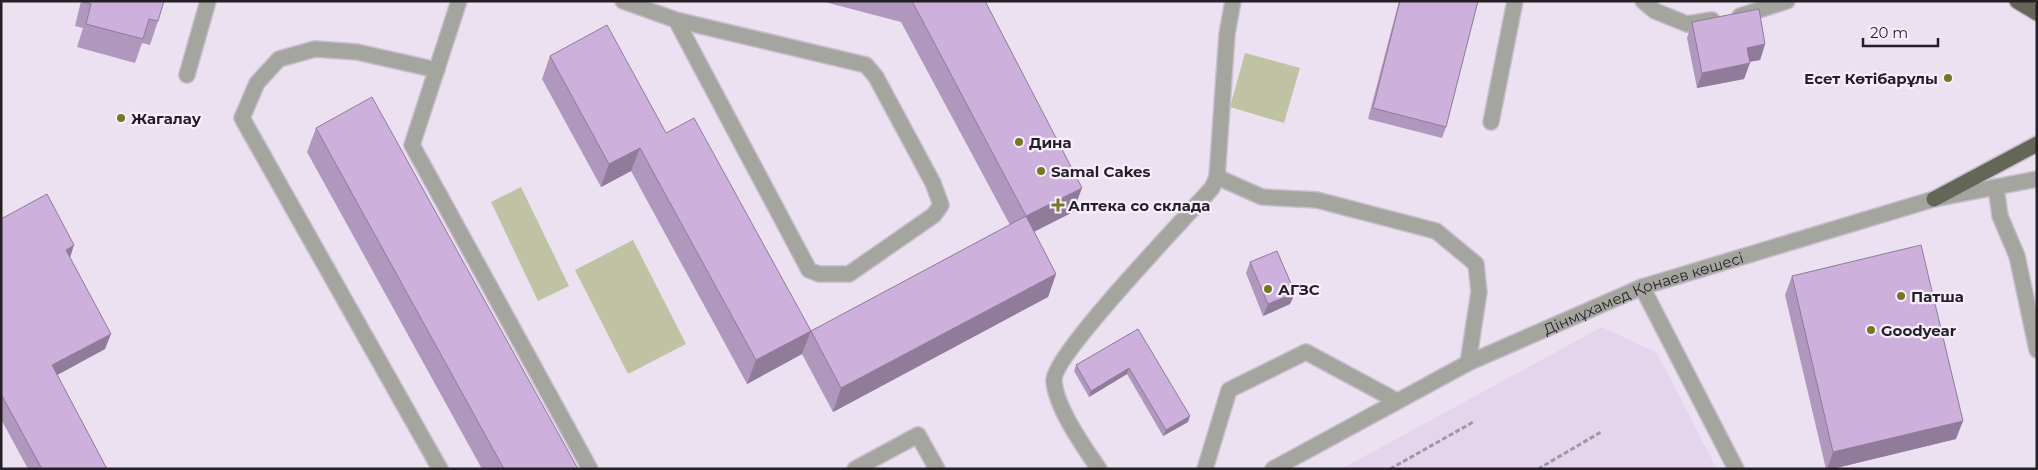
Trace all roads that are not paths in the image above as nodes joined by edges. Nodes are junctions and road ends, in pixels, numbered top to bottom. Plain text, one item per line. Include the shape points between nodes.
1 (208, 1) edge
2 (460, 1) edge
3 (622, 1) edge
4 (1233, 1) edge
5 (1515, 1) edge
6 (1643, 1) edge
7 (1788, 1) edge
8 (2017, 1) edge
9 (2037, 13) edge
10 (676, 20) junction
11 (437, 70) junction
12 (187, 75) dead end
13 (1491, 122) dead end
14 (2037, 144) edge
15 (1217, 177) junction
16 (2037, 179) edge
17 (1996, 188) junction
18 (1934, 199) junction
19 (1642, 287) junction
20 (2037, 350) edge
21 (1468, 363) junction
22 (1397, 401) junction
23 (440, 469) edge
24 (590, 469) edge
25 (855, 469) edge
26 (937, 469) edge
27 (1099, 469) edge
28 (1205, 469) edge
29 (1273, 469) edge
30 (1736, 469) edge

1 - 12 street
2 - 11 street
3 - 10 street
4 - 15 street via 1227,34
5 - 13 street
6 - 7 street via 1655,11 1687,24 1747,15
8 - 9 highway
10 - 10 street via 866,65 876,77 933,183 941,205 934,215 849,274 819,274 809,270
11 - 23 street via 358,52 315,49 279,59 257,83 242,118
11 - 24 street via 412,145
14 - 18 highway
15 - 21 street via 1262,197 1317,200 1436,230 1476,264 1479,292
15 - 27 street via 1212,188 1102,308 1058,365 1053,379 1056,394 1076,434
16 - 17 street, Дінмұхамед Қонаев көшесі
17 - 18 street, Дінмұхамед Қонаев көшесі
17 - 20 street via 2000,216 2017,256
18 - 19 street, Дінмұхамед Қонаев көшесі
19 - 21 street, Дінмұхамед Қонаев көшесі
19 - 30 street
21 - 22 street, Дінмұхамед Қонаев көшесі
22 - 28 street via 1306,352 1229,390
22 - 29 street, Дінмұхамед Қонаев көшесі
25 - 26 street via 918,435

